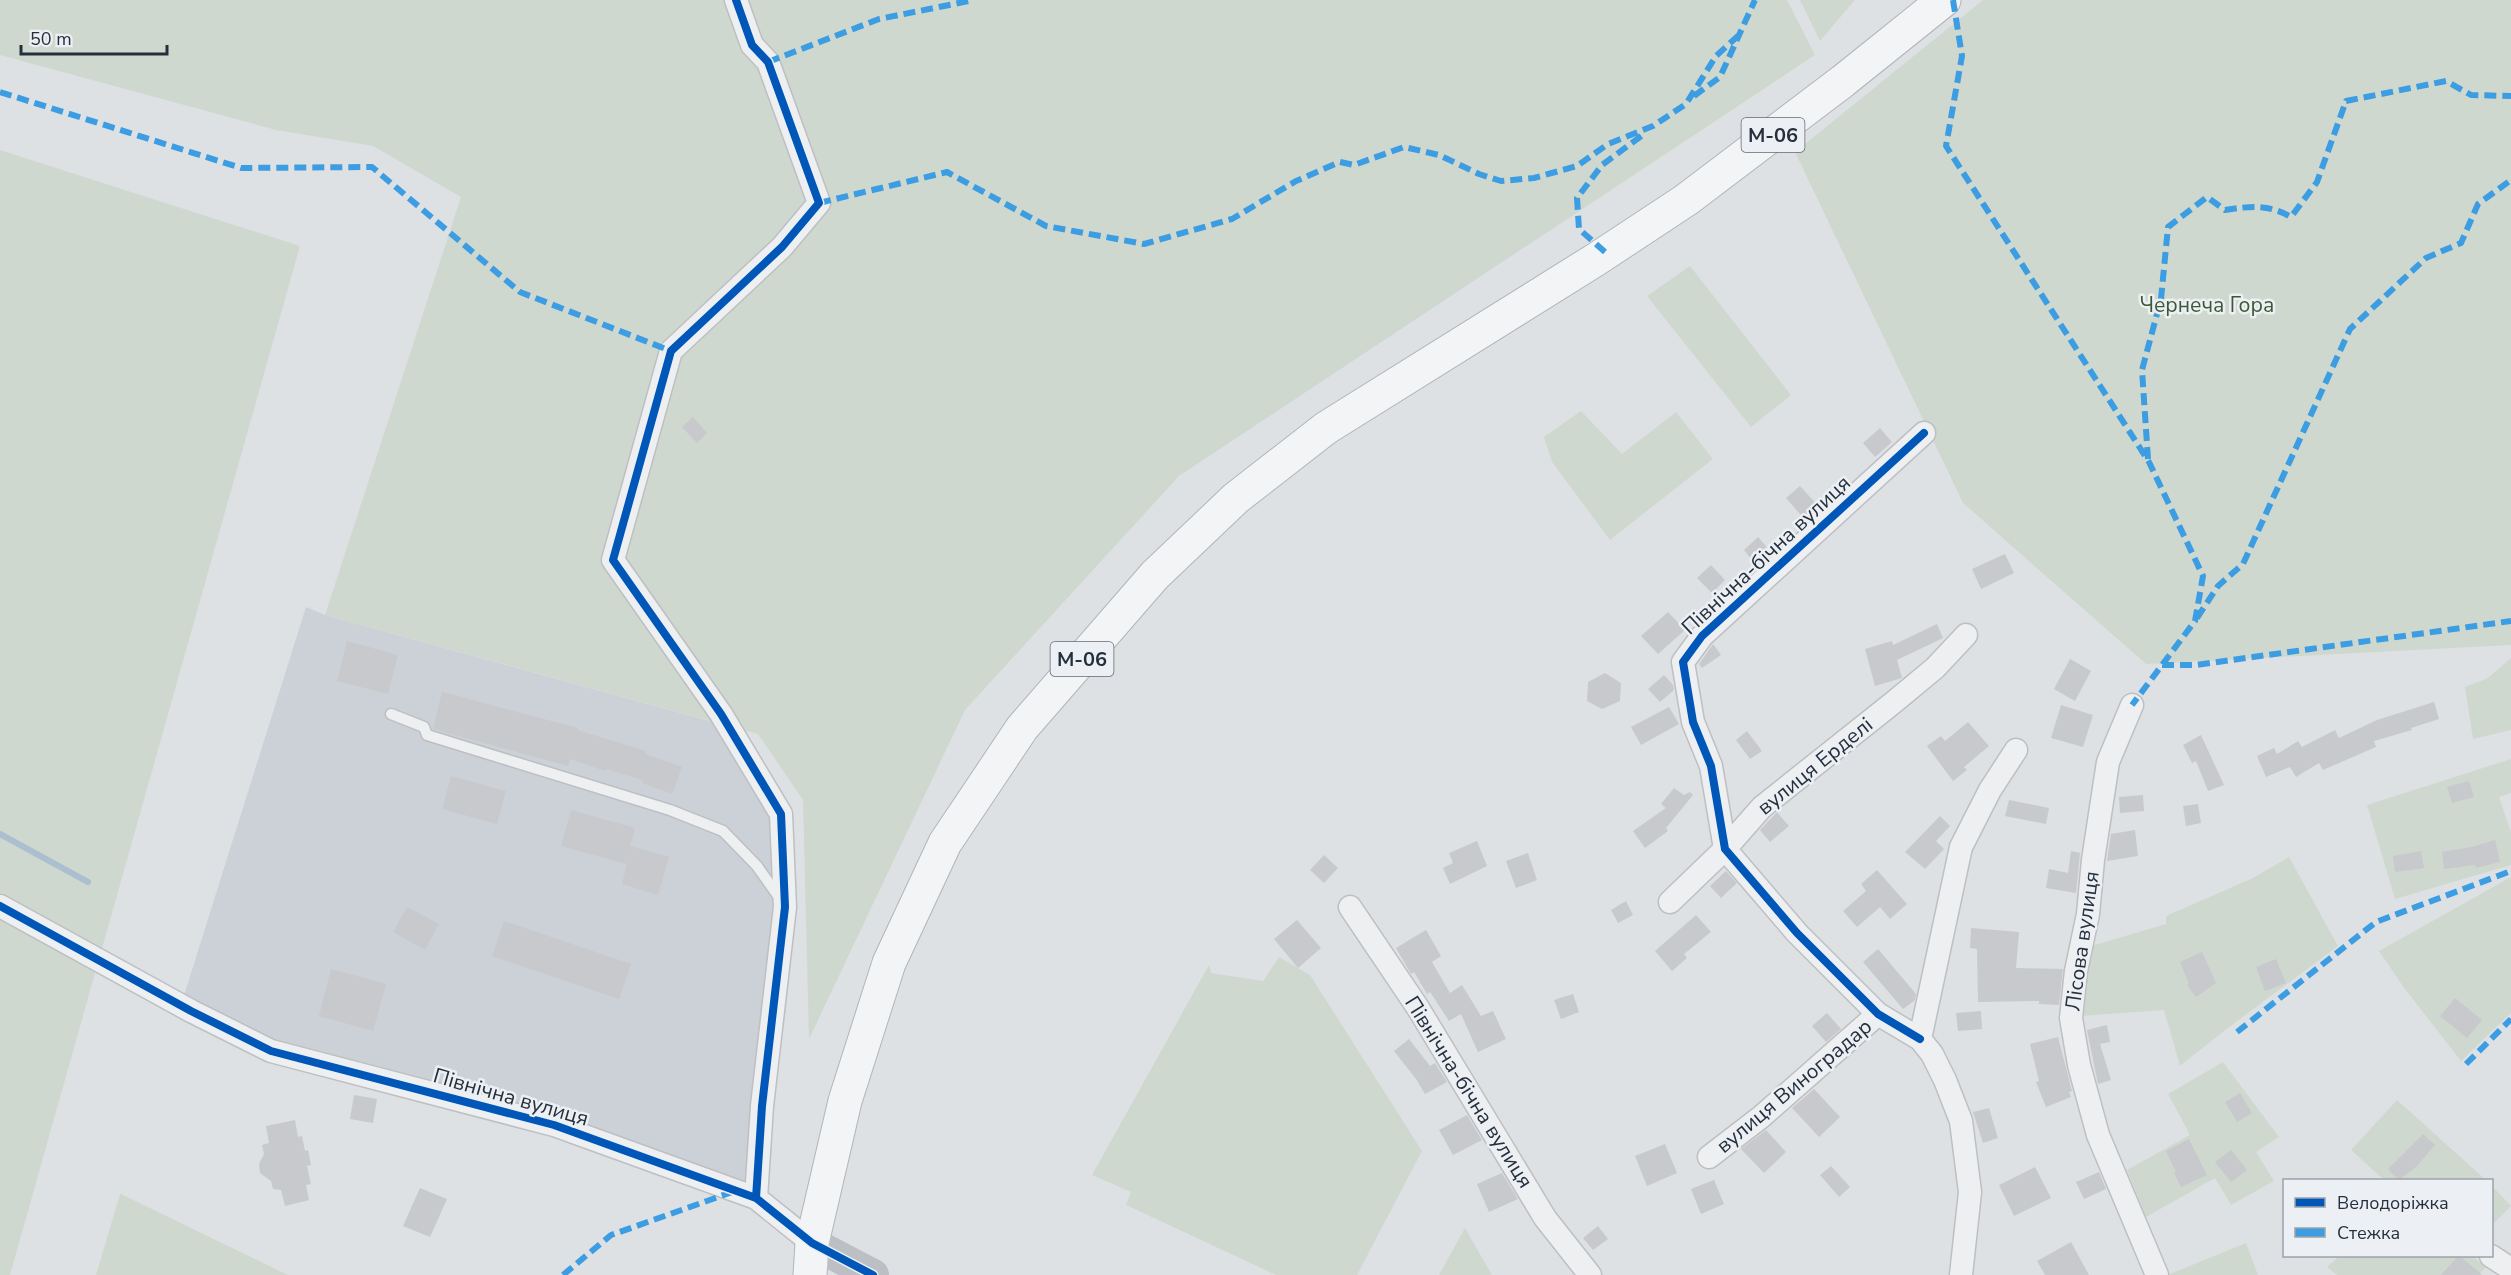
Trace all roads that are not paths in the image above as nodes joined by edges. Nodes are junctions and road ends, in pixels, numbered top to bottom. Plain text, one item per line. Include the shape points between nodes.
1 (736, 0) edge
2 (1944, 0) edge
3 (1924, 433) dead end
4 (1966, 635) dead end
5 (2132, 705) dead end
6 (391, 714) dead end
7 (2016, 750) dead end
8 (1725, 849) junction
9 (1670, 902) dead end
10 (0, 906) edge
11 (785, 907) junction
12 (1350, 907) dead end
13 (1878, 1014) junction
14 (1920, 1039) junction
15 (1709, 1157) dead end
16 (756, 1198) junction
17 (2493, 1257) edge
18 (811, 1259) edge
19 (2511, 1269) edge
20 (873, 1275) edge
21 (1590, 1275) edge
22 (1961, 1275) edge
23 (2157, 1275) edge

1 - 11 street via 752,45 768,62 819,203 782,247 671,351 613,560 722,714 781,814
2 - 18 highway, М-06 via 1686,200 1326,428 1236,498 1155,575 1022,728 945,843 889,963 845,1101
3 - 8 street, Північна-бічна вулиця via 1702,636 1683,662 1693,722 1707,758
4 - 8 street, вулиця Ерделі via 1935,668 1762,807
5 - 23 street, Лісова вулиця via 2108,762 2071,1018 2098,1135
6 - 11 lane via 424,727 428,735 670,810 723,831 757,866
7 - 14 street via 1961,847
8 - 9 street, вулиця Ерделі
8 - 13 street via 1797,933
10 - 16 street, Північна вулиця via 271,1051 554,1125
11 - 16 street via 762,1106
12 - 21 street, Північна-бічна вулиця via 1418,1008 1545,1218
13 - 14 street
13 - 15 street, вулиця Виноградар via 1761,1117
14 - 22 street via 1945,1080 1961,1121 1970,1192
16 - 18 street, Північна вулиця
17 - 19 street
18 - 20 street, Північна вулиця

